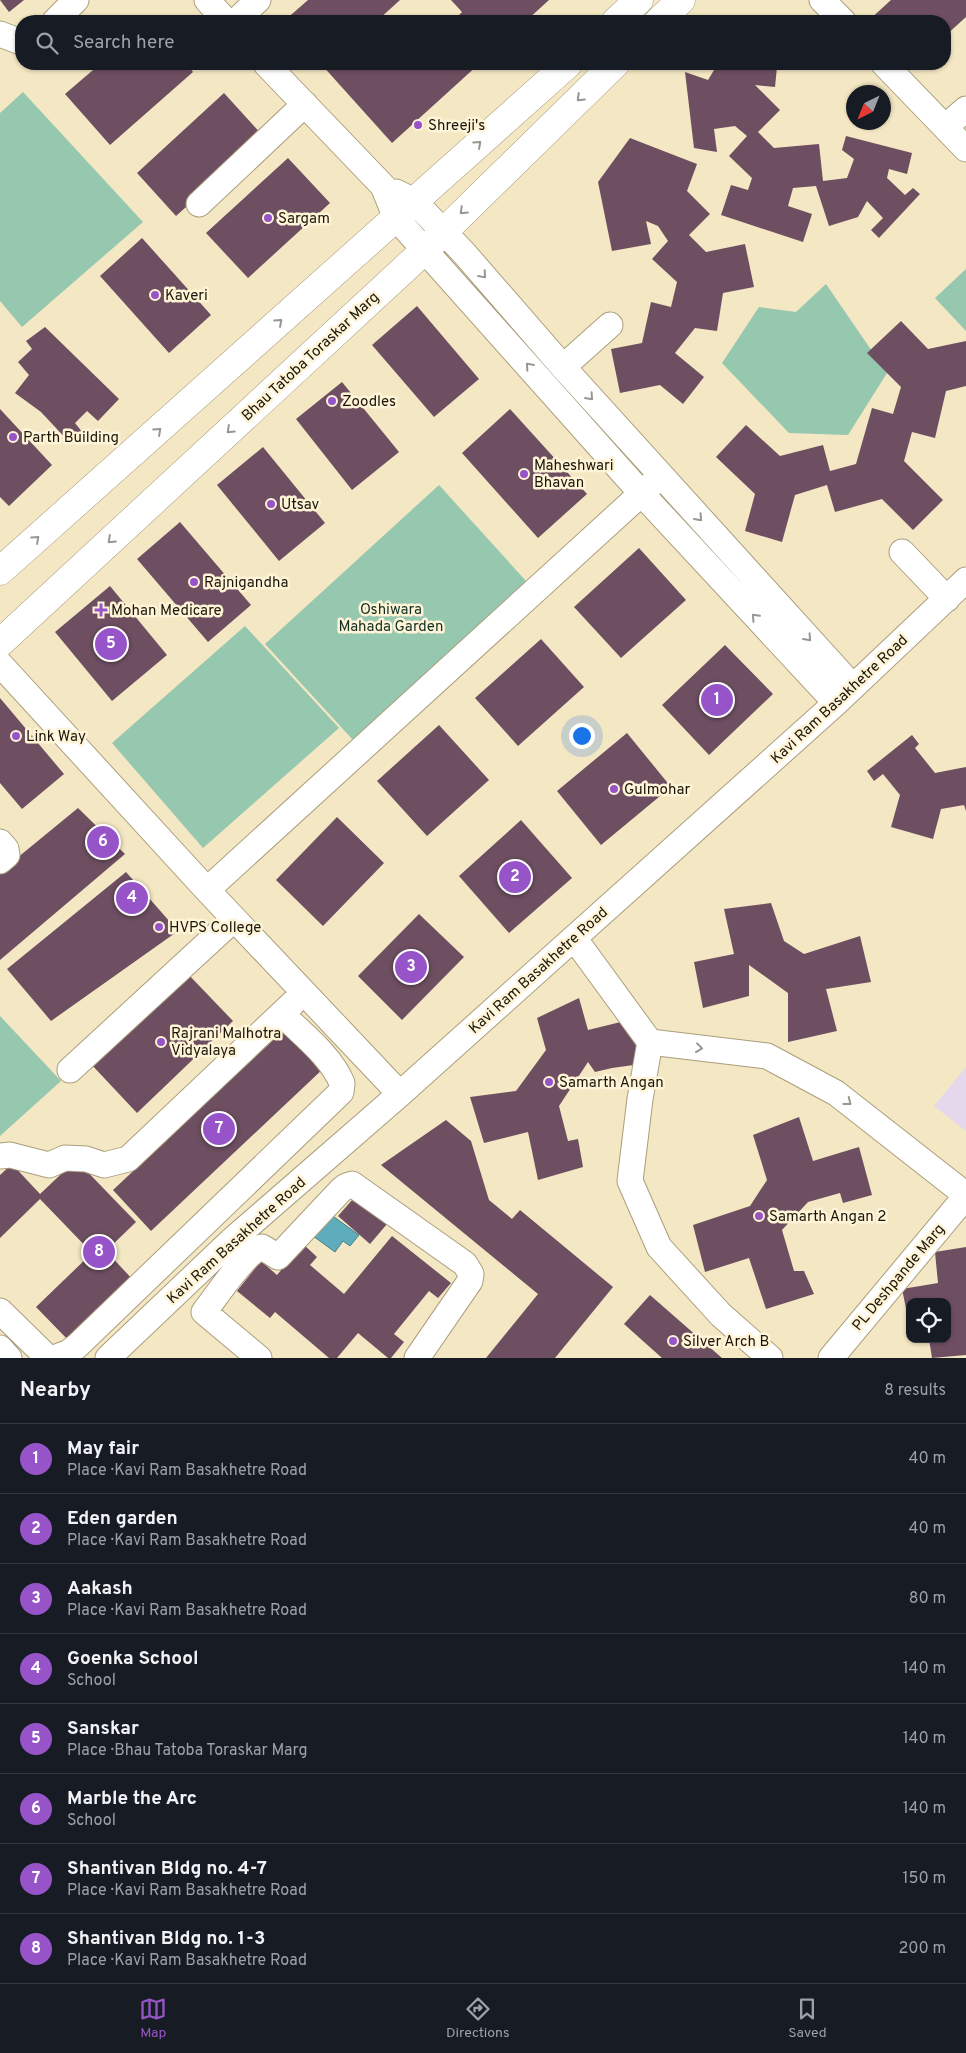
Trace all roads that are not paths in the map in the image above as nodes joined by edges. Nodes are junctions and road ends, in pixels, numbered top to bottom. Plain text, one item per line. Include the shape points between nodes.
1 (76, 0) edge
2 (207, 0) edge
3 (258, 0) edge
4 (639, 0) edge
5 (680, 0) edge
6 (61, 15) edge
7 (221, 15) edge
8 (242, 15) edge
9 (623, 15) edge
10 (665, 15) edge
11 (0, 34) edge
12 (15, 40) edge
13 (272, 70) edge
14 (561, 70) edge
15 (609, 70) edge
16 (890, 70) edge
17 (305, 104) junction
18 (966, 109) edge
19 (945, 127) junction
20 (966, 149) edge
21 (199, 204) dead end
22 (405, 209) junction
23 (434, 240) junction
24 (610, 325) dead end
25 (563, 367) junction
26 (660, 476) junction
27 (642, 494) junction
28 (902, 552) dead end
29 (0, 571) edge
30 (966, 580) edge
31 (947, 599) junction
32 (0, 643) edge
33 (0, 664) edge
34 (845, 695) junction
35 (0, 842) edge
36 (0, 861) edge
37 (207, 890) junction
38 (234, 919) junction
39 (574, 938) junction
40 (304, 993) junction
41 (282, 1014) junction
42 (650, 1042) junction
43 (70, 1070) dead end
44 (400, 1094) junction
45 (0, 1156) edge
46 (966, 1196) edge
47 (239, 1249) junction
48 (156, 1268) junction
49 (178, 1291) junction
50 (0, 1311) edge
51 (0, 1348) edge
52 (9, 1358) edge
53 (48, 1358) edge
54 (54, 1358) edge
55 (108, 1358) edge
56 (259, 1358) edge
57 (417, 1358) edge
58 (770, 1358) edge
59 (831, 1358) edge

1 - 6 street
2 - 7 street
3 - 8 street
4 - 9 main road
5 - 10 main road
11 - 12 street
13 - 17 street
22 -> 14 main road
15 -> 23 main road, Bhau Tatoba Toraskar Marg
16 - 19 street
17 - 21 street
17 - 22 street
18 - 19 street
19 - 20 street
22 - 23 street
29 -> 22 main road
23 -> 25 street
27 -> 23 street
23 -> 32 main road, Bhau Tatoba Toraskar Marg
24 - 25 street
25 -> 26 street
26 - 27 street
26 -> 34 street
34 -> 27 street
27 - 37 street
28 - 31 street
30 - 31 street, Kavi Ram Basakhetre Road
31 - 34 street, Kavi Ram Basakhetre Road
33 - 37 street
34 - 39 street, Kavi Ram Basakhetre Road
35 - 36 street via 7,855
37 - 38 street
38 - 40 street
38 - 43 street
39 - 42 street
39 - 44 street, Kavi Ram Basakhetre Road
40 - 41 street
40 - 44 street
41 - 45 street via 128,1159 104,1165 86,1159 65,1158 50,1165 10,1155
41 - 48 street via 324,1055 342,1083 341,1092
42 -> 46 street via 767,1056 836,1093
42 - 58 street via 630,1180 659,1247 721,1315
44 - 47 street, Kavi Ram Basakhetre Road
46 - 59 street, PL Deshpande Marg
47 - 49 street, Kavi Ram Basakhetre Road
47 - 56 street via 204,1312
47 - 57 street via 262,1247 278,1257 341,1190 352,1184 465,1264 471,1274 470,1282
48 - 49 street
48 - 54 street via 77,1346
49 - 55 street, Kavi Ram Basakhetre Road
50 - 53 street
51 - 52 street

